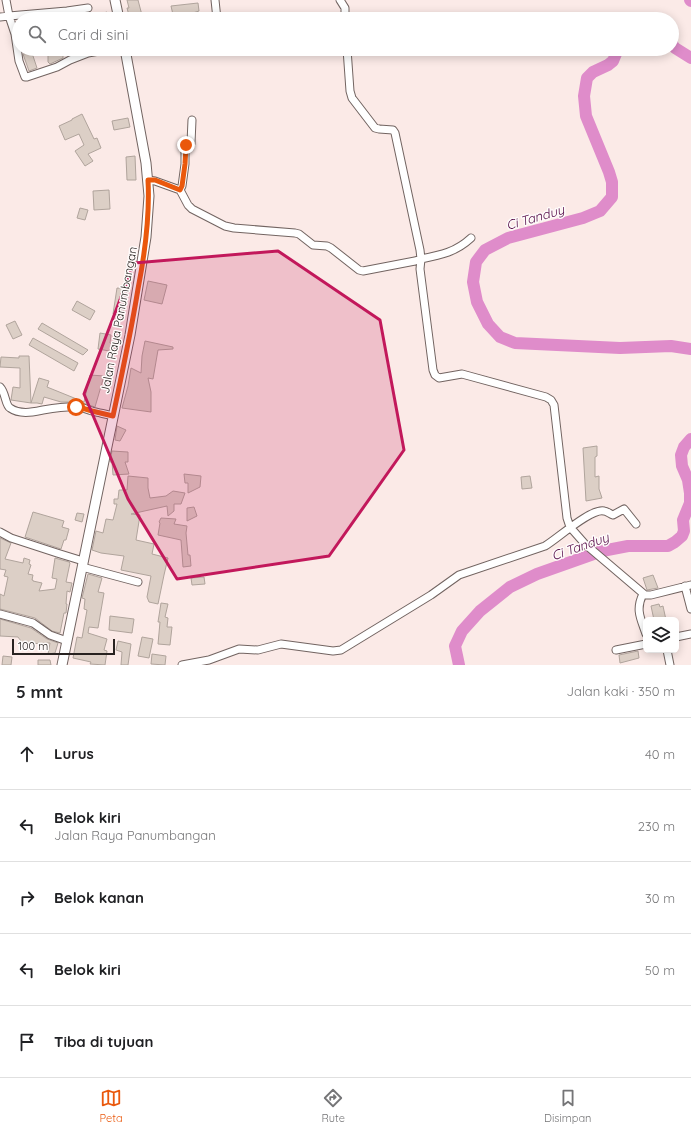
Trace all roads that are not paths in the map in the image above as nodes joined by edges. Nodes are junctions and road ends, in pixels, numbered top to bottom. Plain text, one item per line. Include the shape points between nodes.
1 (6, 0) edge
2 (115, 0) edge
3 (215, 0) edge
4 (340, 0) edge
5 (88, 8) dead end
6 (55, 12) edge
7 (118, 12) edge
8 (216, 12) edge
9 (345, 12) edge
10 (9, 16) junction
11 (12, 16) edge
12 (0, 17) edge
13 (12, 25) edge
14 (18, 56) edge
15 (82, 56) edge
16 (126, 56) edge
17 (348, 56) edge
18 (192, 120) dead end
19 (148, 180) junction
20 (180, 190) junction
21 (471, 238) dead end
22 (421, 258) junction
23 (0, 387) edge
24 (113, 416) junction
25 (636, 524) dead end
26 (570, 527) junction
27 (0, 532) edge
28 (83, 564) junction
29 (138, 582) dead end
30 (688, 586) edge
31 (643, 594) junction
32 (691, 609) edge
33 (0, 614) edge
34 (643, 625) edge
35 (691, 634) edge
36 (679, 636) edge
37 (67, 641) junction
38 (643, 645) edge
39 (616, 650) dead end
40 (668, 653) edge
41 (62, 665) edge
42 (182, 665) edge
43 (670, 665) edge

1 - 10 street
2 - 7 main road
3 - 8 street
4 - 9 street
5 - 6 street
10 - 11 street
10 - 12 street
10 - 13 street
14 - 15 street via 25,78
16 - 19 main road, Jalan Raya Panumbangan
17 - 22 street via 352,98 375,128 392,130 395,133
18 - 20 street via 191,142 185,145 185,164
19 - 20 street via 155,180
19 - 24 main road, Jalan Raya Panumbangan via 146,237 130,335
20 - 22 street via 190,207 225,226 297,233 313,245 327,246 360,270 406,263
21 - 22 street via 457,249
22 - 26 street via 420,269 433,370 437,377 462,374 553,402
23 - 24 street via 9,407 16,411 32,413 82,408
24 - 28 main road, Jalan Raya Panumbangan
25 - 26 street via 624,509 613,515 597,511
26 - 31 street via 585,544
26 - 42 street via 538,549 458,575 431,596 341,650 280,644 258,650 239,649 209,660
27 - 28 street
28 - 29 street
28 - 37 main road, Jalan Raya Panumbangan
30 - 31 street via 651,595
30 - 32 street
31 - 34 street via 639,613
33 - 37 street via 33,623
35 - 36 street
37 - 41 main road, Jalan Raya Panumbangan
38 - 39 street
40 - 43 street

